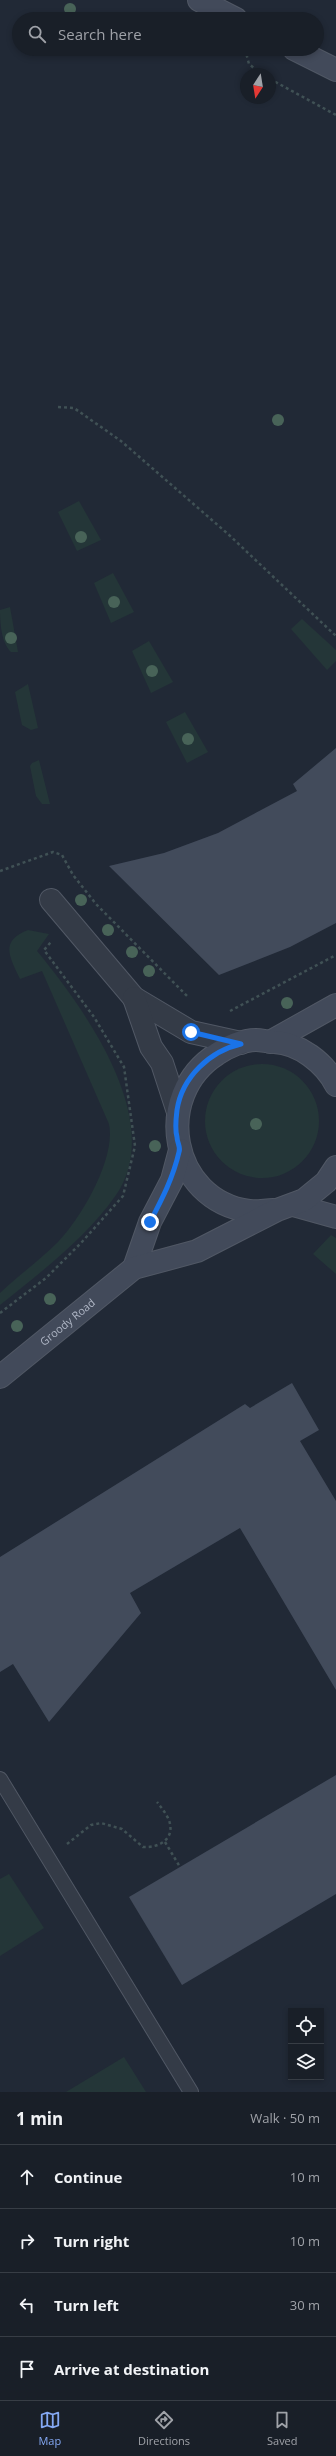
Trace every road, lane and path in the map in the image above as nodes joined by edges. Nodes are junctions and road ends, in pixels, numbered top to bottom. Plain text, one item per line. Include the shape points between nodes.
1 (199, 0) edge
2 (222, 12) edge
3 (247, 56) edge
4 (308, 56) edge
5 (254, 68) edge
6 (336, 70) edge
7 (276, 82) edge
8 (336, 116) edge
9 (58, 407) dead end
10 (336, 636) edge
11 (0, 871) edge
12 (51, 900) dead end
13 (336, 955) edge
14 (134, 998) junction
15 (193, 1002) dead end
16 (336, 1004) edge
17 (228, 1012) dead end
18 (270, 1042) junction
19 (241, 1044) junction
20 (124, 1067) dead end
21 (335, 1080) edge
22 (177, 1110) junction
23 (180, 1150) junction
24 (336, 1167) edge
25 (285, 1207) junction
26 (336, 1217) edge
27 (134, 1268) junction
28 (0, 1313) edge
29 (0, 1377) edge
30 (0, 1779) edge
31 (157, 1802) dead end
32 (31, 1830) junction
33 (165, 1842) junction
34 (180, 1867) dead end
35 (192, 2092) edge

1 - 2 street
3 - 5 path via 249,64
4 - 6 street
7 - 8 path
9 - 10 path via 74,408 120,440 228,534
11 - 15 path via 53,852 62,855 73,875 96,904
12 - 14 street
13 - 17 path
14 - 19 street via 191,1032
14 - 22 street via 152,1047 162,1063
16 - 18 street
18 - 19 street via 255,1040
18 - 21 street via 284,1042 310,1055
19 - 22 street via 227,1047 204,1062 186,1084
20 - 28 path via 135,1146 123,1196 46,1278
22 - 23 street via 176,1137
23 - 25 street via 185,1165 200,1186 222,1202 249,1211
23 - 27 street via 172,1180 150,1222
24 - 25 street via 326,1182 304,1200
25 - 26 street
25 - 27 street via 197,1251
27 - 29 street, Groody Road
30 - 32 lane
31 - 33 path via 169,1819 170,1828
32 - 33 path via 41,1824 68,1845 91,1825 101,1824 122,1829 143,1847 152,1848
32 - 35 lane
33 - 34 path

